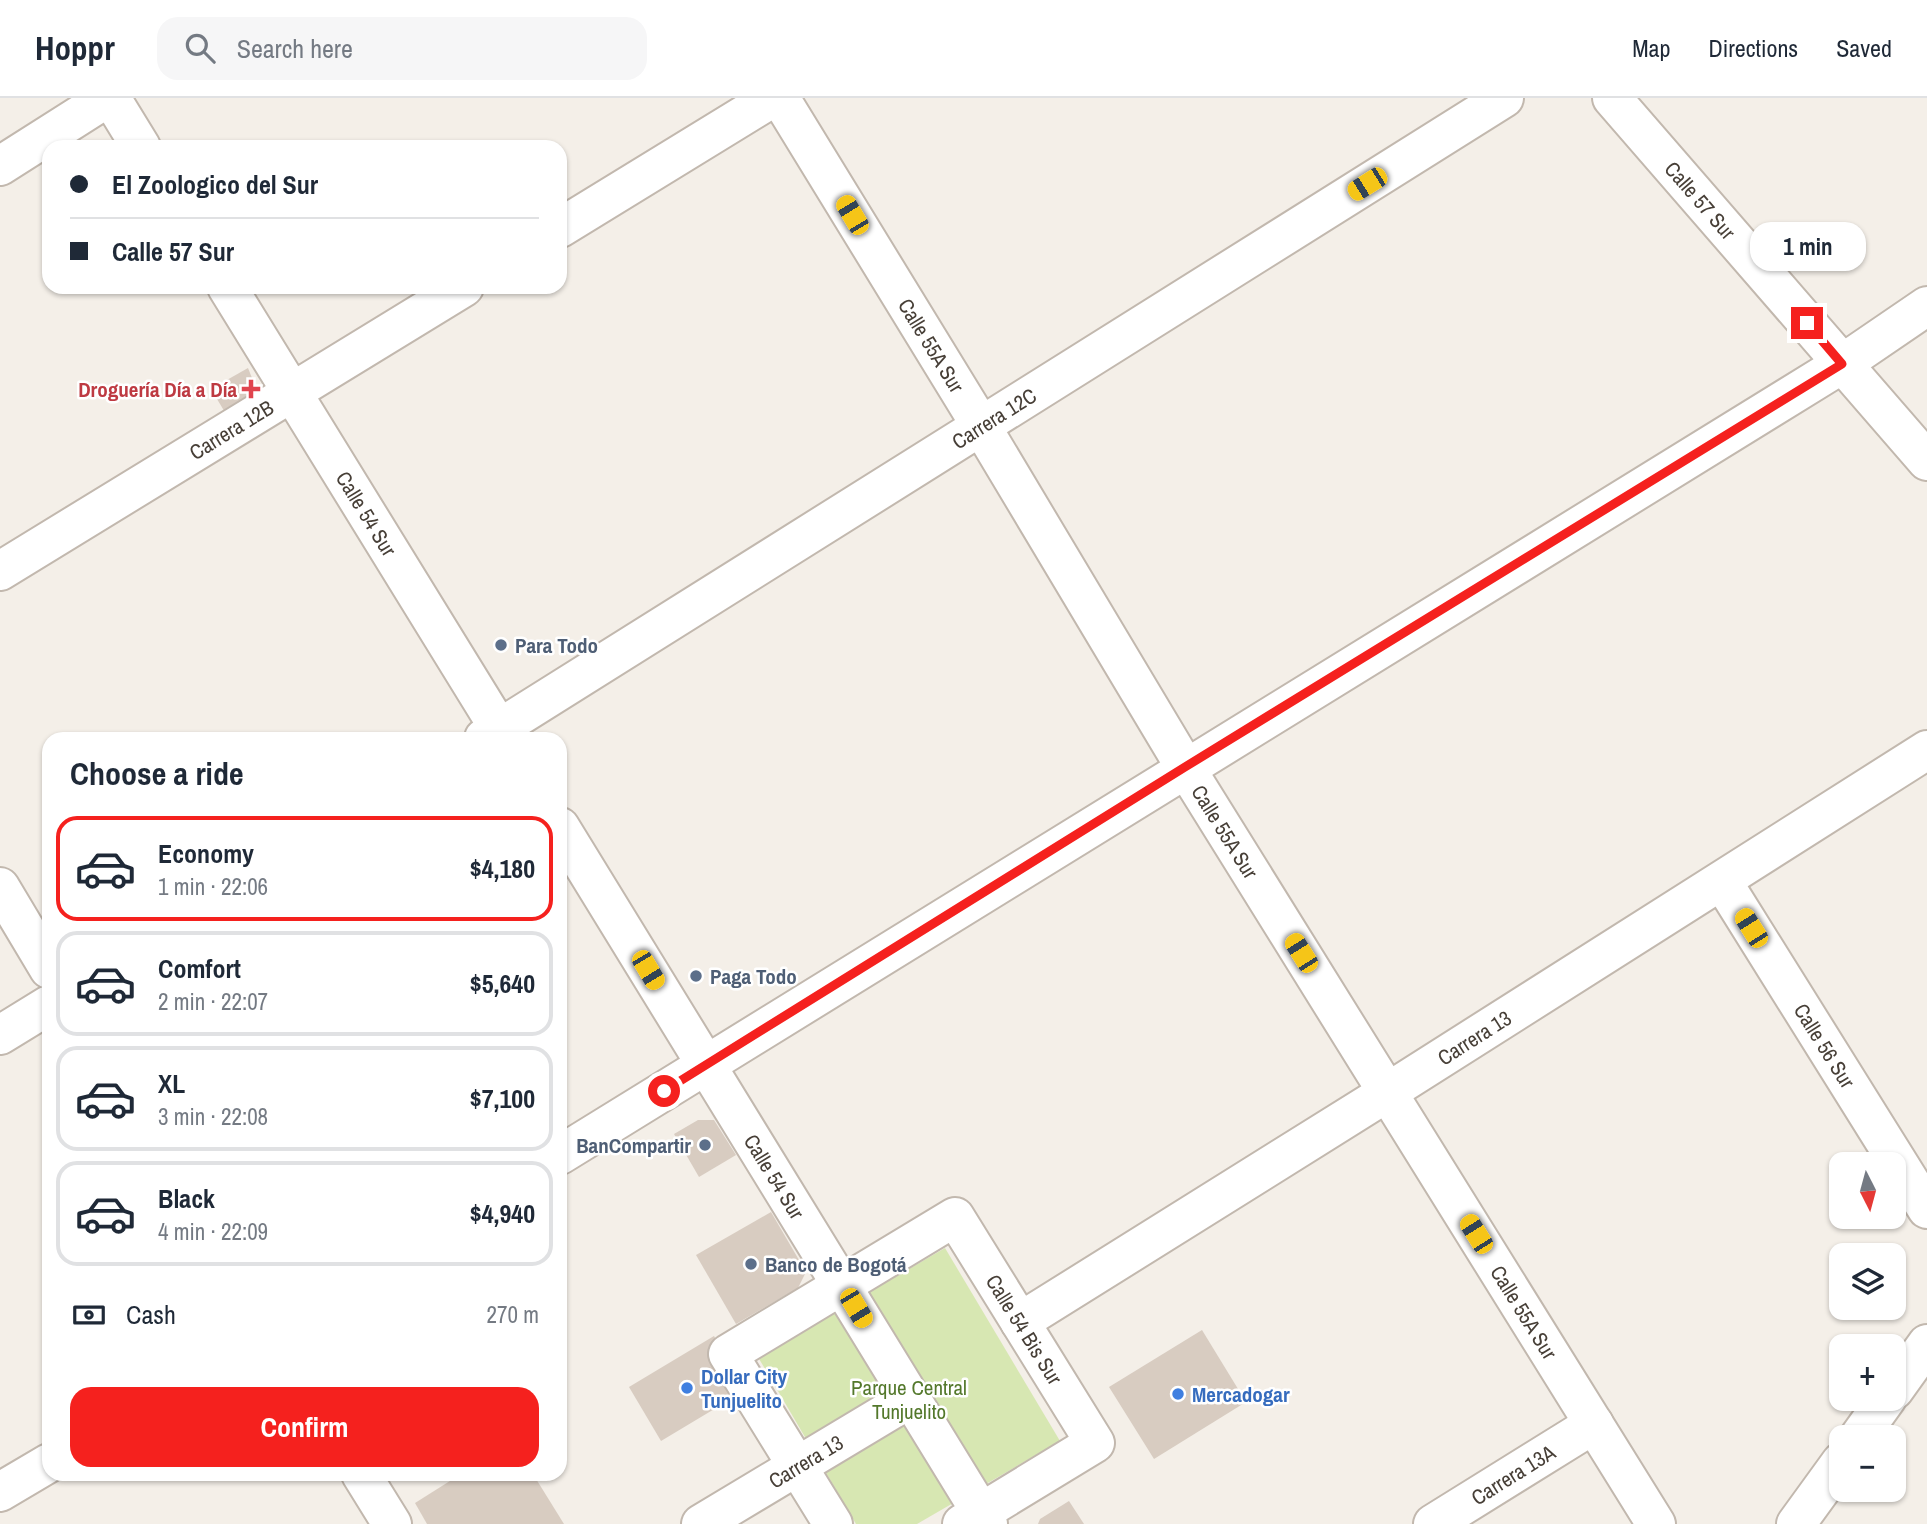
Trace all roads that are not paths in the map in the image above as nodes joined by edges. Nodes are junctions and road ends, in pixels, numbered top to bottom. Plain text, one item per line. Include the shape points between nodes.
1 (109, 98) edge
2 (772, 98) edge
3 (780, 98) edge
4 (1504, 98) edge
5 (1612, 98) edge
6 (136, 140) edge
7 (0, 166) edge
8 (567, 224) edge
9 (231, 294) edge
10 (453, 294) edge
11 (1927, 306) edge
12 (1842, 364) junction
13 (292, 392) junction
14 (981, 426) junction
15 (1927, 461) edge
16 (0, 571) edge
17 (494, 732) edge
18 (501, 732) edge
19 (1927, 750) edge
20 (1185, 767) junction
21 (567, 838) edge
22 (1722, 881) junction
23 (0, 887) edge
24 (42, 957) edge
25 (42, 1009) edge
26 (0, 1035) edge
27 (706, 1066) junction
28 (1388, 1092) junction
29 (567, 1151) edge
30 (1927, 1209) edge
31 (842, 1286) junction
32 (1020, 1322) junction
33 (1927, 1344) edge
34 (1906, 1373) edge
35 (911, 1398) junction
36 (1594, 1424) junction
37 (42, 1466) edge
38 (797, 1466) junction
39 (1829, 1479) edge
40 (365, 1481) edge
41 (0, 1492) edge
42 (977, 1520) edge
43 (392, 1524) edge
44 (701, 1524) edge
45 (833, 1524) edge
46 (1433, 1524) edge
47 (1656, 1524) edge
48 (1796, 1524) edge

1 - 6 street
1 - 7 street
2 - 8 street
3 - 14 street, Calle 55A Sur
4 - 14 street, Carrera 12C
5 - 12 street, Calle 57 Sur
9 - 13 street, Calle 54 Sur
10 - 13 street, Carrera 12B
11 - 12 street
12 - 15 street, Calle 57 Sur
12 - 20 street
13 - 16 street, Carrera 12B
13 - 17 street, Calle 54 Sur
14 - 18 street, Carrera 12C
14 - 20 street, Calle 55A Sur
19 - 22 street, Carrera 13
20 - 27 street
20 - 28 street, Calle 55A Sur
21 - 27 street, Calle 54 Sur
22 - 28 street, Carrera 13
22 - 30 street, Calle 56 Sur
23 - 24 street
25 - 26 street
27 - 29 street
27 - 31 street, Calle 54 Sur
28 - 32 street, Carrera 13
28 - 36 street, Calle 55A Sur
31 - 32 street, Calle 54 Bis Sur via 955,1217
31 - 35 street, Calle 54 Sur
31 - 38 street via 728,1354
32 - 42 street, Calle 54 Bis Sur via 1095,1443
33 - 34 street
35 - 38 street, Carrera 13
35 - 42 street, Calle 54 Sur
36 - 46 street, Carrera 13A
36 - 47 street, Calle 55A Sur
37 - 41 street
38 - 44 street, Carrera 13
38 - 45 street
39 - 48 street
40 - 43 street

